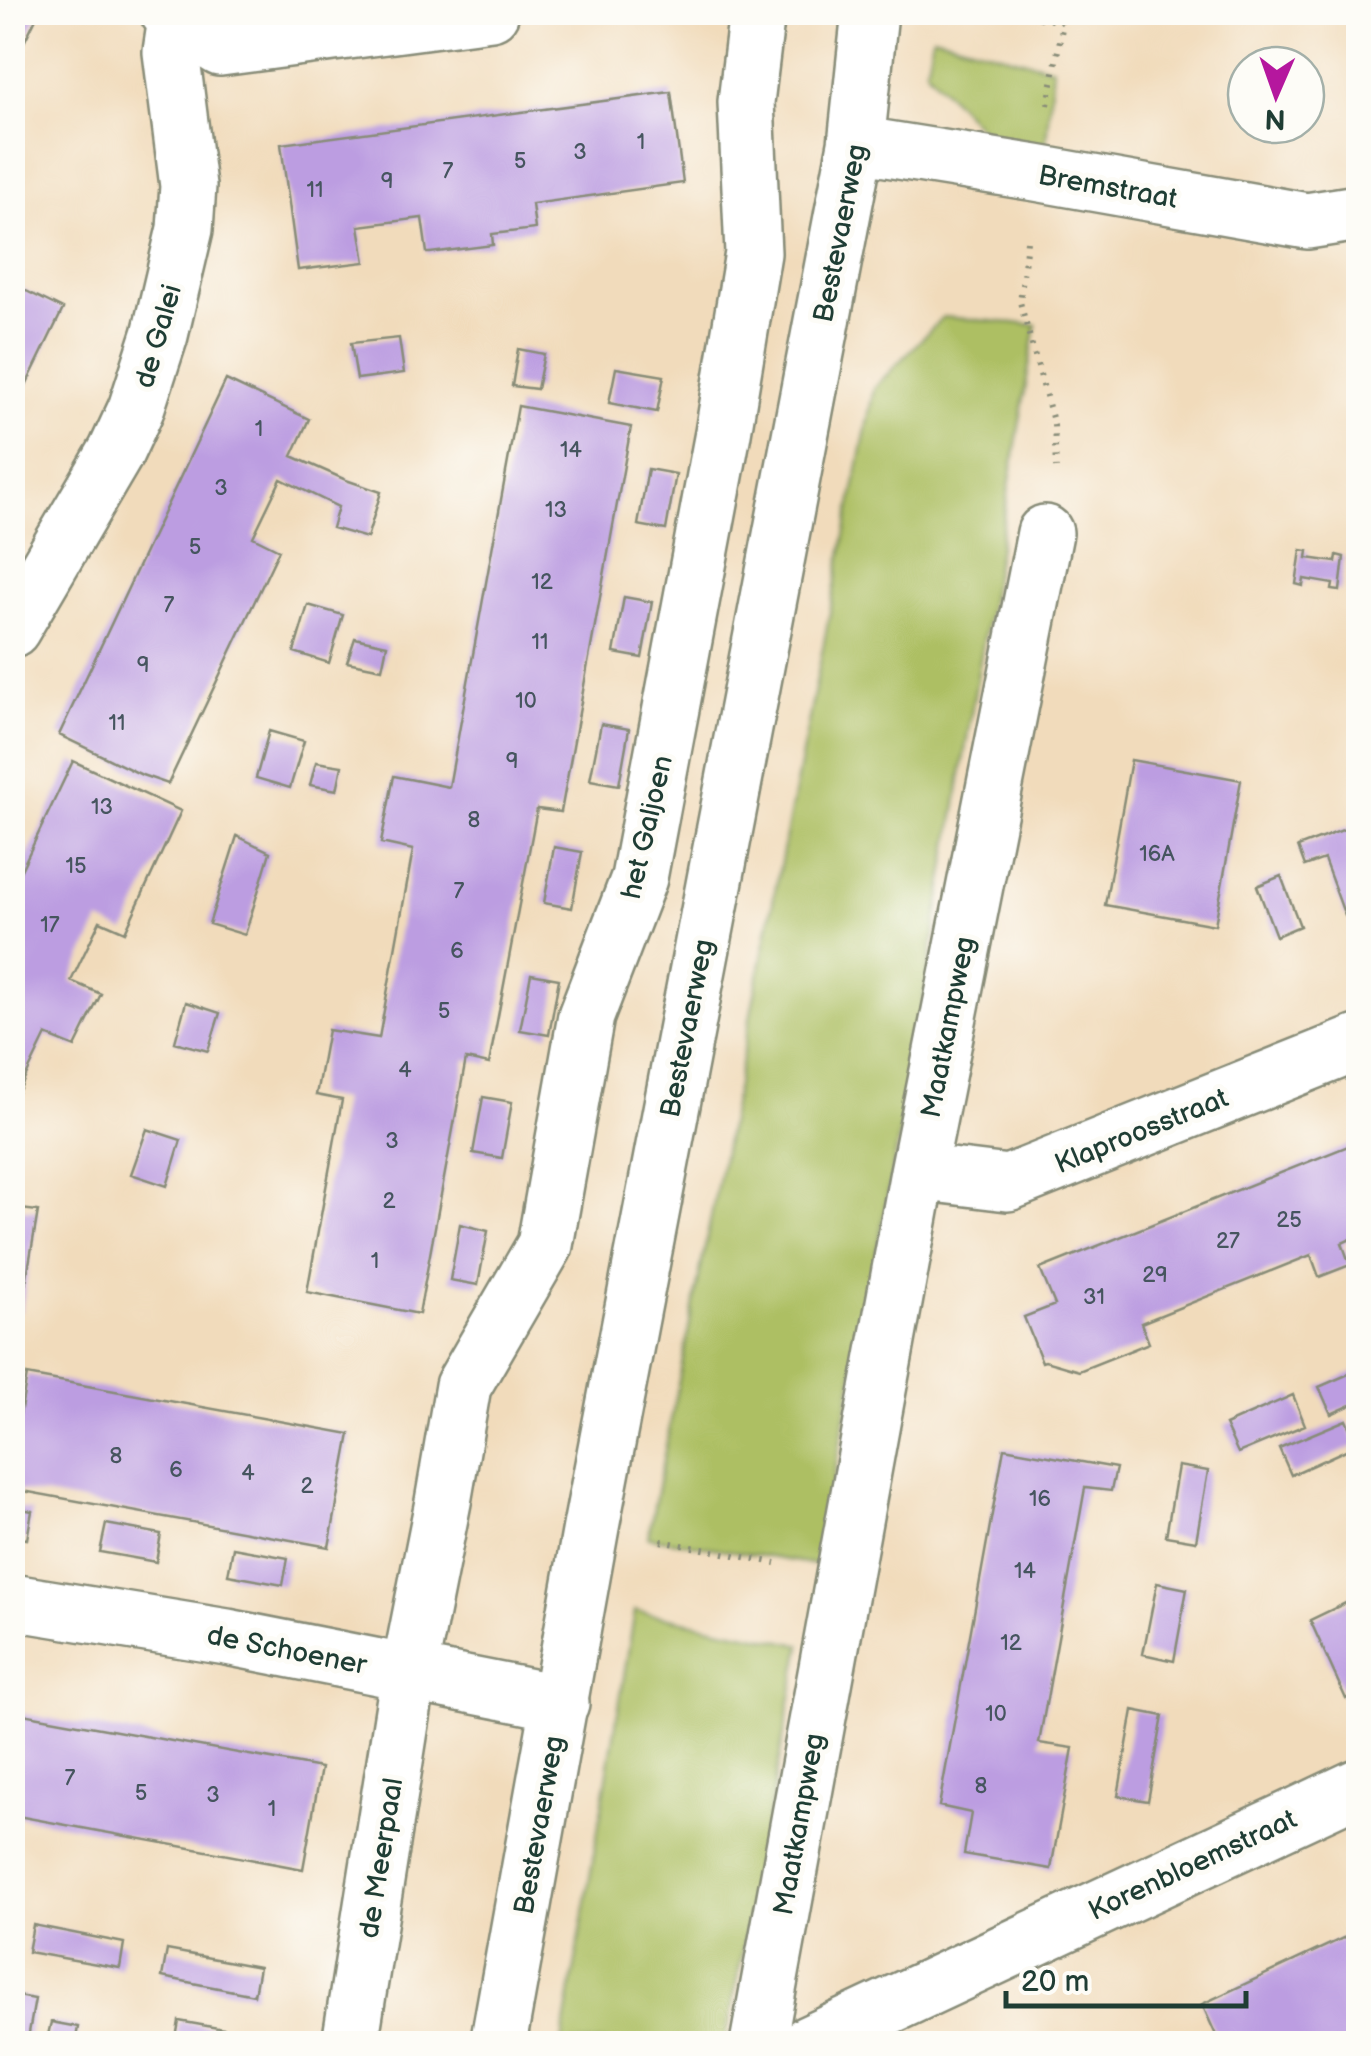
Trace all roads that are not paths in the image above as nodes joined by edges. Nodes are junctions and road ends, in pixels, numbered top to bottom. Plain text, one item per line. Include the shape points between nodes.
1 (491, 12) edge
2 (757, 12) edge
3 (870, 12) edge
4 (173, 15) edge
5 (856, 144) junction
6 (1358, 212) edge
7 (1046, 533) road end
8 (12, 629) edge
9 (1358, 1043) edge
10 (918, 1172) junction
11 (12, 1602) edge
12 (409, 1673) junction
13 (560, 1703) junction
14 (1358, 1787) edge
15 (350, 2044) edge
16 (498, 2044) edge
17 (758, 2044) edge
18 (808, 2044) edge

1 - 4 street via 220,48
2 - 12 street, het Galjoen via 746,102 753,253 640,878 586,1016 546,1245 462,1386
3 - 5 street, Bestevaerweg
4 - 8 street, de Galei via 173,80 188,186 160,335 116,452
5 - 6 street, Bremstraat via 1306,221
5 - 13 street, Bestevaerweg
7 - 10 street, Maatkampweg
9 - 10 street, Klaproosstraat via 1008,1183
10 - 17 street, Maatkampweg
11 - 12 street, de Schoener
12 - 13 street, de Schoener
12 - 15 street, de Meerpaal
13 - 16 street, Bestevaerweg
14 - 18 street, Korenbloemstraat

